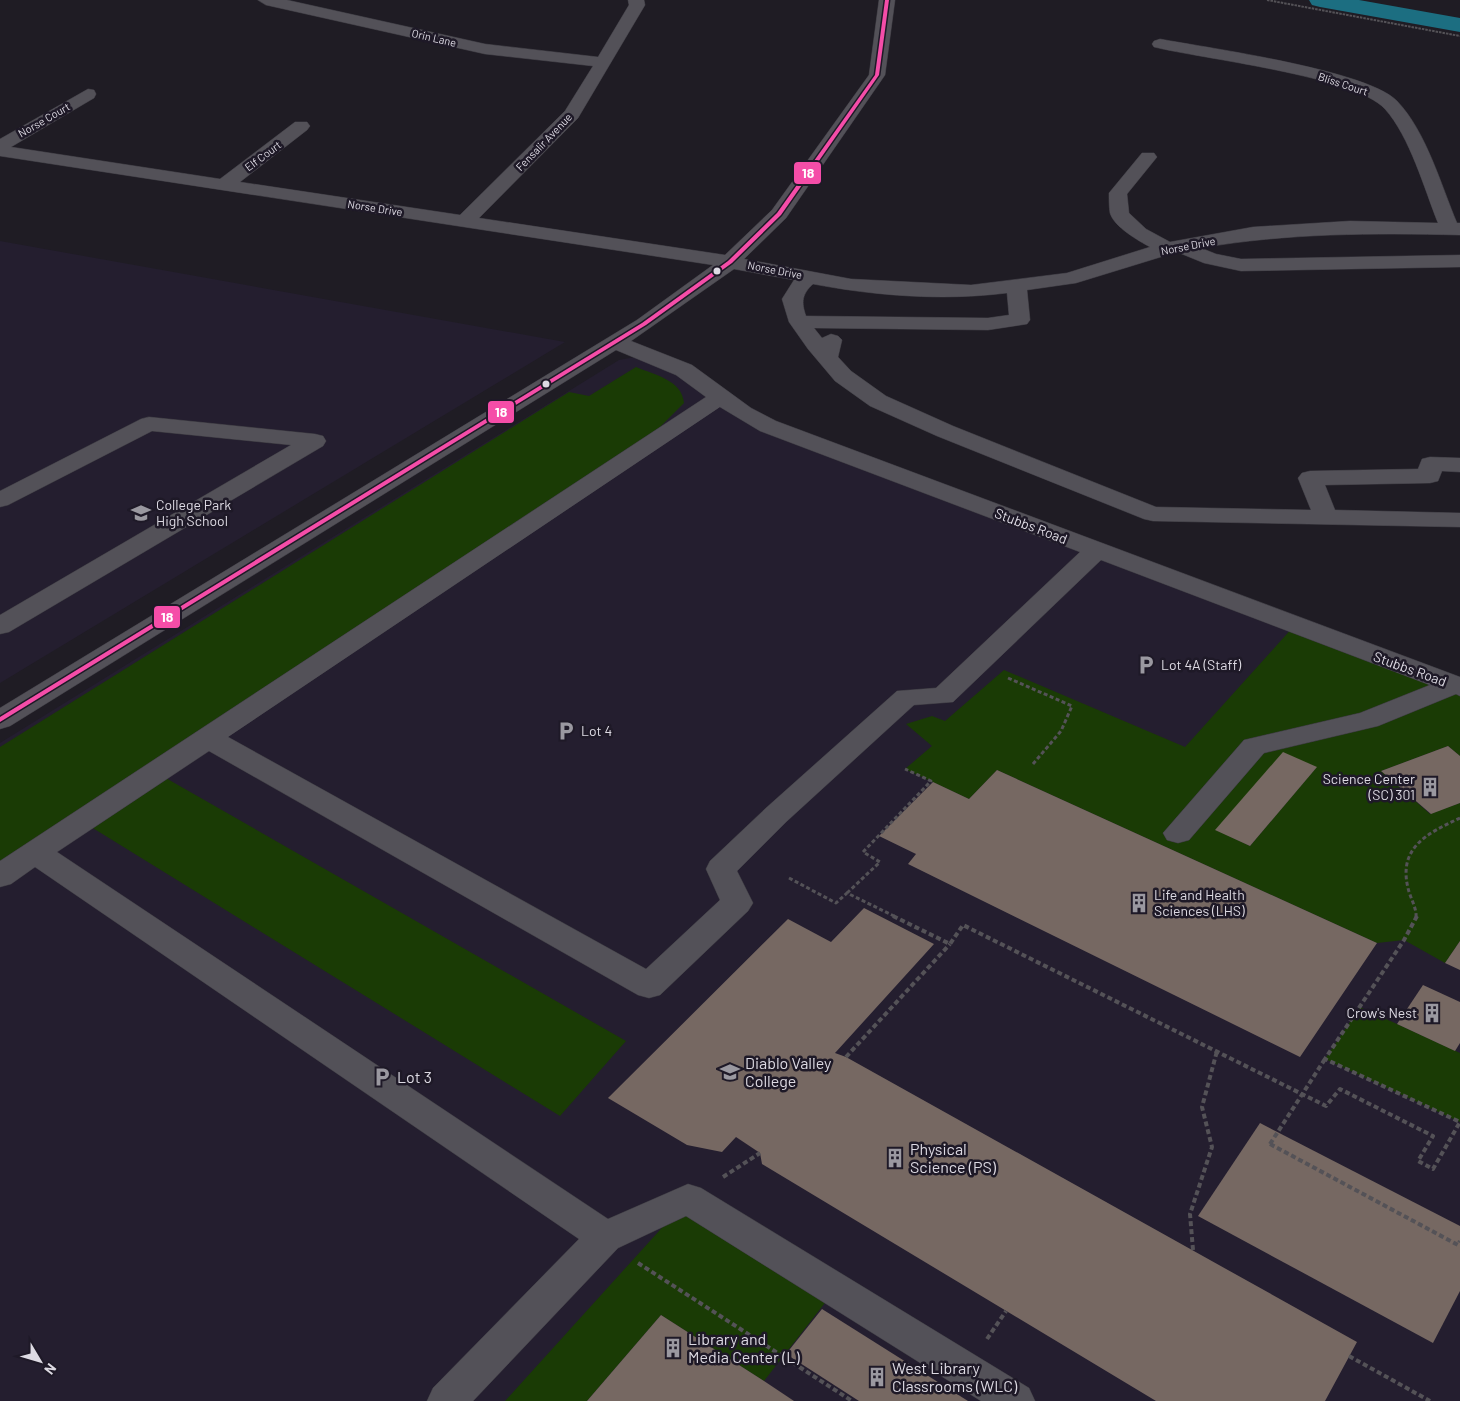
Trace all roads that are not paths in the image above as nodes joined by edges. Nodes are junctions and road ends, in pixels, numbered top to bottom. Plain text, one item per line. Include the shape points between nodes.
1 (266, 0) edge
2 (636, 0) edge
3 (888, 0) edge
4 (1160, 44) dead end
5 (603, 62) junction
6 (88, 94) dead end
7 (301, 126) dead end
8 (0, 146) edge
9 (0, 151) edge
10 (1148, 156) dead end
11 (224, 185) junction
12 (465, 222) junction
13 (1455, 228) edge
14 (1173, 247) junction
15 (1460, 261) edge
16 (730, 262) junction
17 (809, 277) junction
18 (1016, 285) junction
19 (799, 322) junction
20 (876, 324) junction
21 (614, 342) junction
22 (827, 358) junction
23 (722, 396) junction
24 (1460, 465) edge
25 (0, 500) edge
26 (1326, 517) junction
27 (1460, 520) edge
28 (1096, 551) junction
29 (0, 626) edge
30 (1457, 686) edge
31 (0, 720) edge
32 (208, 738) junction
33 (1178, 833) dead end
34 (35, 852) junction
35 (0, 876) edge
36 (605, 1237) junction
37 (447, 1401) edge
38 (1015, 1401) edge

1 - 5 street, Orin Lane via 485,49
2 - 5 street, Fensalir Avenue via 637,5
3 - 16 street via 877,75 779,214
4 - 13 street, Bliss Court via 1331,78 1364,89 1389,103
5 - 12 street, Fensalir Avenue via 572,114
6 - 8 street, Norse Court
7 - 11 street, Elf Court
9 - 11 street, Norse Drive
10 - 14 street via 1118,193 1120,215 1139,233
11 - 12 street, Norse Drive
12 - 16 street, Norse Drive
13 - 14 street, Norse Drive via 1350,227 1253,233
14 - 15 street via 1241,265
14 - 18 street, Norse Drive via 1069,278
16 - 17 street, Norse Drive
16 - 21 street
17 - 18 street, Norse Drive via 851,285 915,290 971,291
17 - 19 street via 794,292 791,305
18 - 20 street via 1020,320 988,324
19 - 20 street
19 - 22 street
20 - 22 street via 832,336
21 - 23 street, Stubbs Road via 684,370
21 - 31 street
22 - 26 street via 843,376 878,401 1153,514
23 - 28 street, Stubbs Road via 768,426
23 - 32 street
24 - 26 street via 1430,464 1430,476 1310,478
25 - 29 street via 149,424 315,441
26 - 27 street
28 - 30 street, Stubbs Road
28 - 32 street via 942,696 907,697 776,814 721,869 736,903 649,986
30 - 33 street via 1368,720 1254,746
32 - 34 street
34 - 35 street
34 - 36 street
36 - 37 street
36 - 38 street via 688,1199

